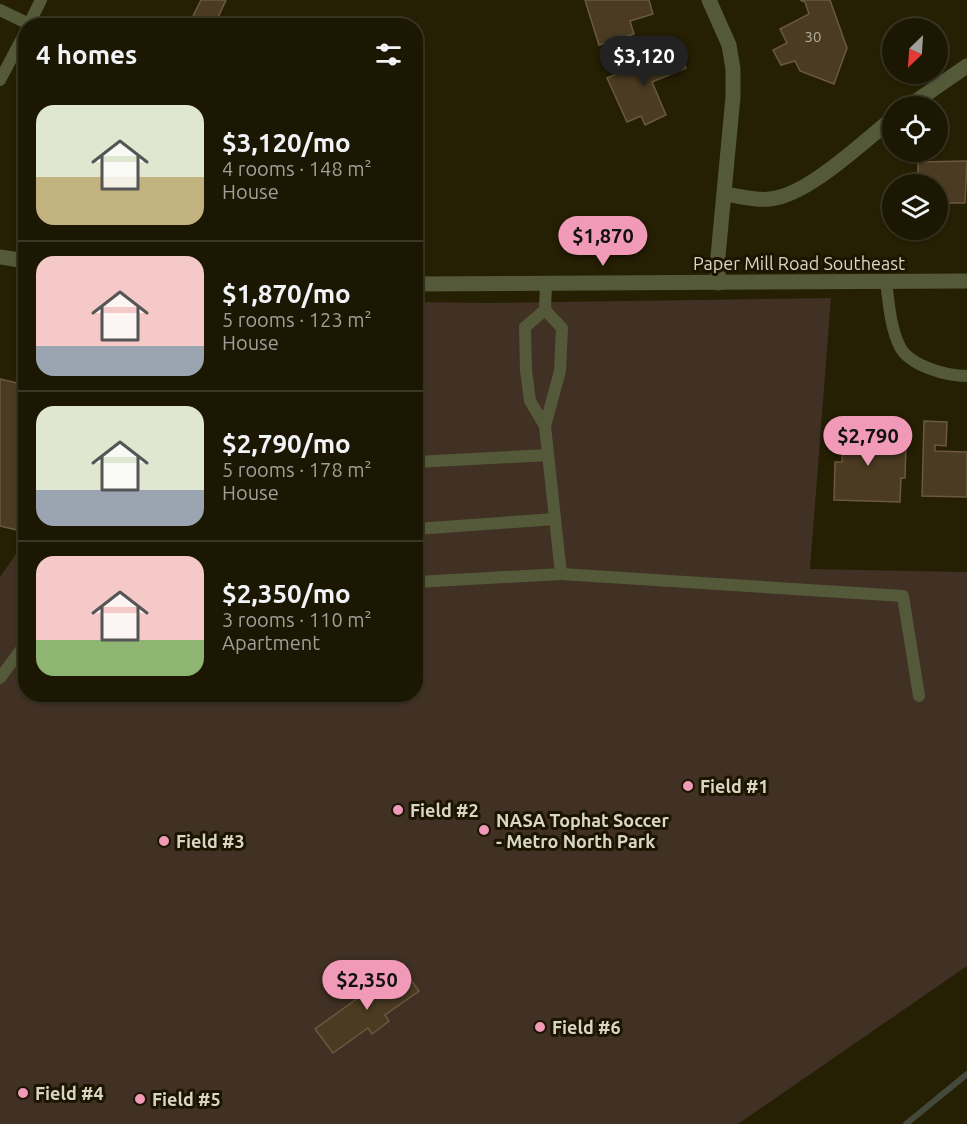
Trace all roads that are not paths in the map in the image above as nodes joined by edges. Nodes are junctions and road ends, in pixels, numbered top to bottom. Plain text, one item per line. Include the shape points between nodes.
1 (41, 0) edge
2 (709, 0) edge
3 (0, 10) edge
4 (32, 18) edge
5 (18, 21) edge
6 (18, 46) edge
7 (967, 66) edge
8 (0, 80) edge
9 (924, 96) edge
10 (882, 127) edge
11 (724, 194) junction
12 (0, 257) edge
13 (18, 260) edge
14 (967, 281) edge
15 (886, 282) junction
16 (718, 283) junction
17 (423, 284) edge
18 (546, 284) junction
19 (545, 310) junction
20 (967, 376) edge
21 (545, 426) junction
22 (548, 455) junction
23 (423, 462) edge
24 (555, 519) junction
25 (423, 528) edge
26 (561, 574) junction
27 (423, 582) edge
28 (18, 654) edge
29 (0, 678) edge
30 (919, 696) dead end

1 - 4 lane
2 - 11 street via 729,45 733,69
3 - 5 lane
6 - 8 lane
7 - 9 street
10 - 11 street via 818,178 791,194 770,200
11 - 16 street
12 - 13 street
14 - 15 street, Paper Mill Road Southeast
15 - 16 street, Paper Mill Road Southeast
15 - 20 lane via 893,329 901,349 926,368
16 - 18 street, Paper Mill Road Southeast
17 - 18 street, Paper Mill Road Southeast
18 - 19 lane
19 - 21 lane via 562,328 560,371
19 - 21 lane via 525,327 530,401
21 - 22 lane
22 - 23 lane
22 - 24 lane
24 - 25 lane
24 - 26 lane
26 - 27 lane
26 - 30 lane via 903,596
28 - 29 lane

